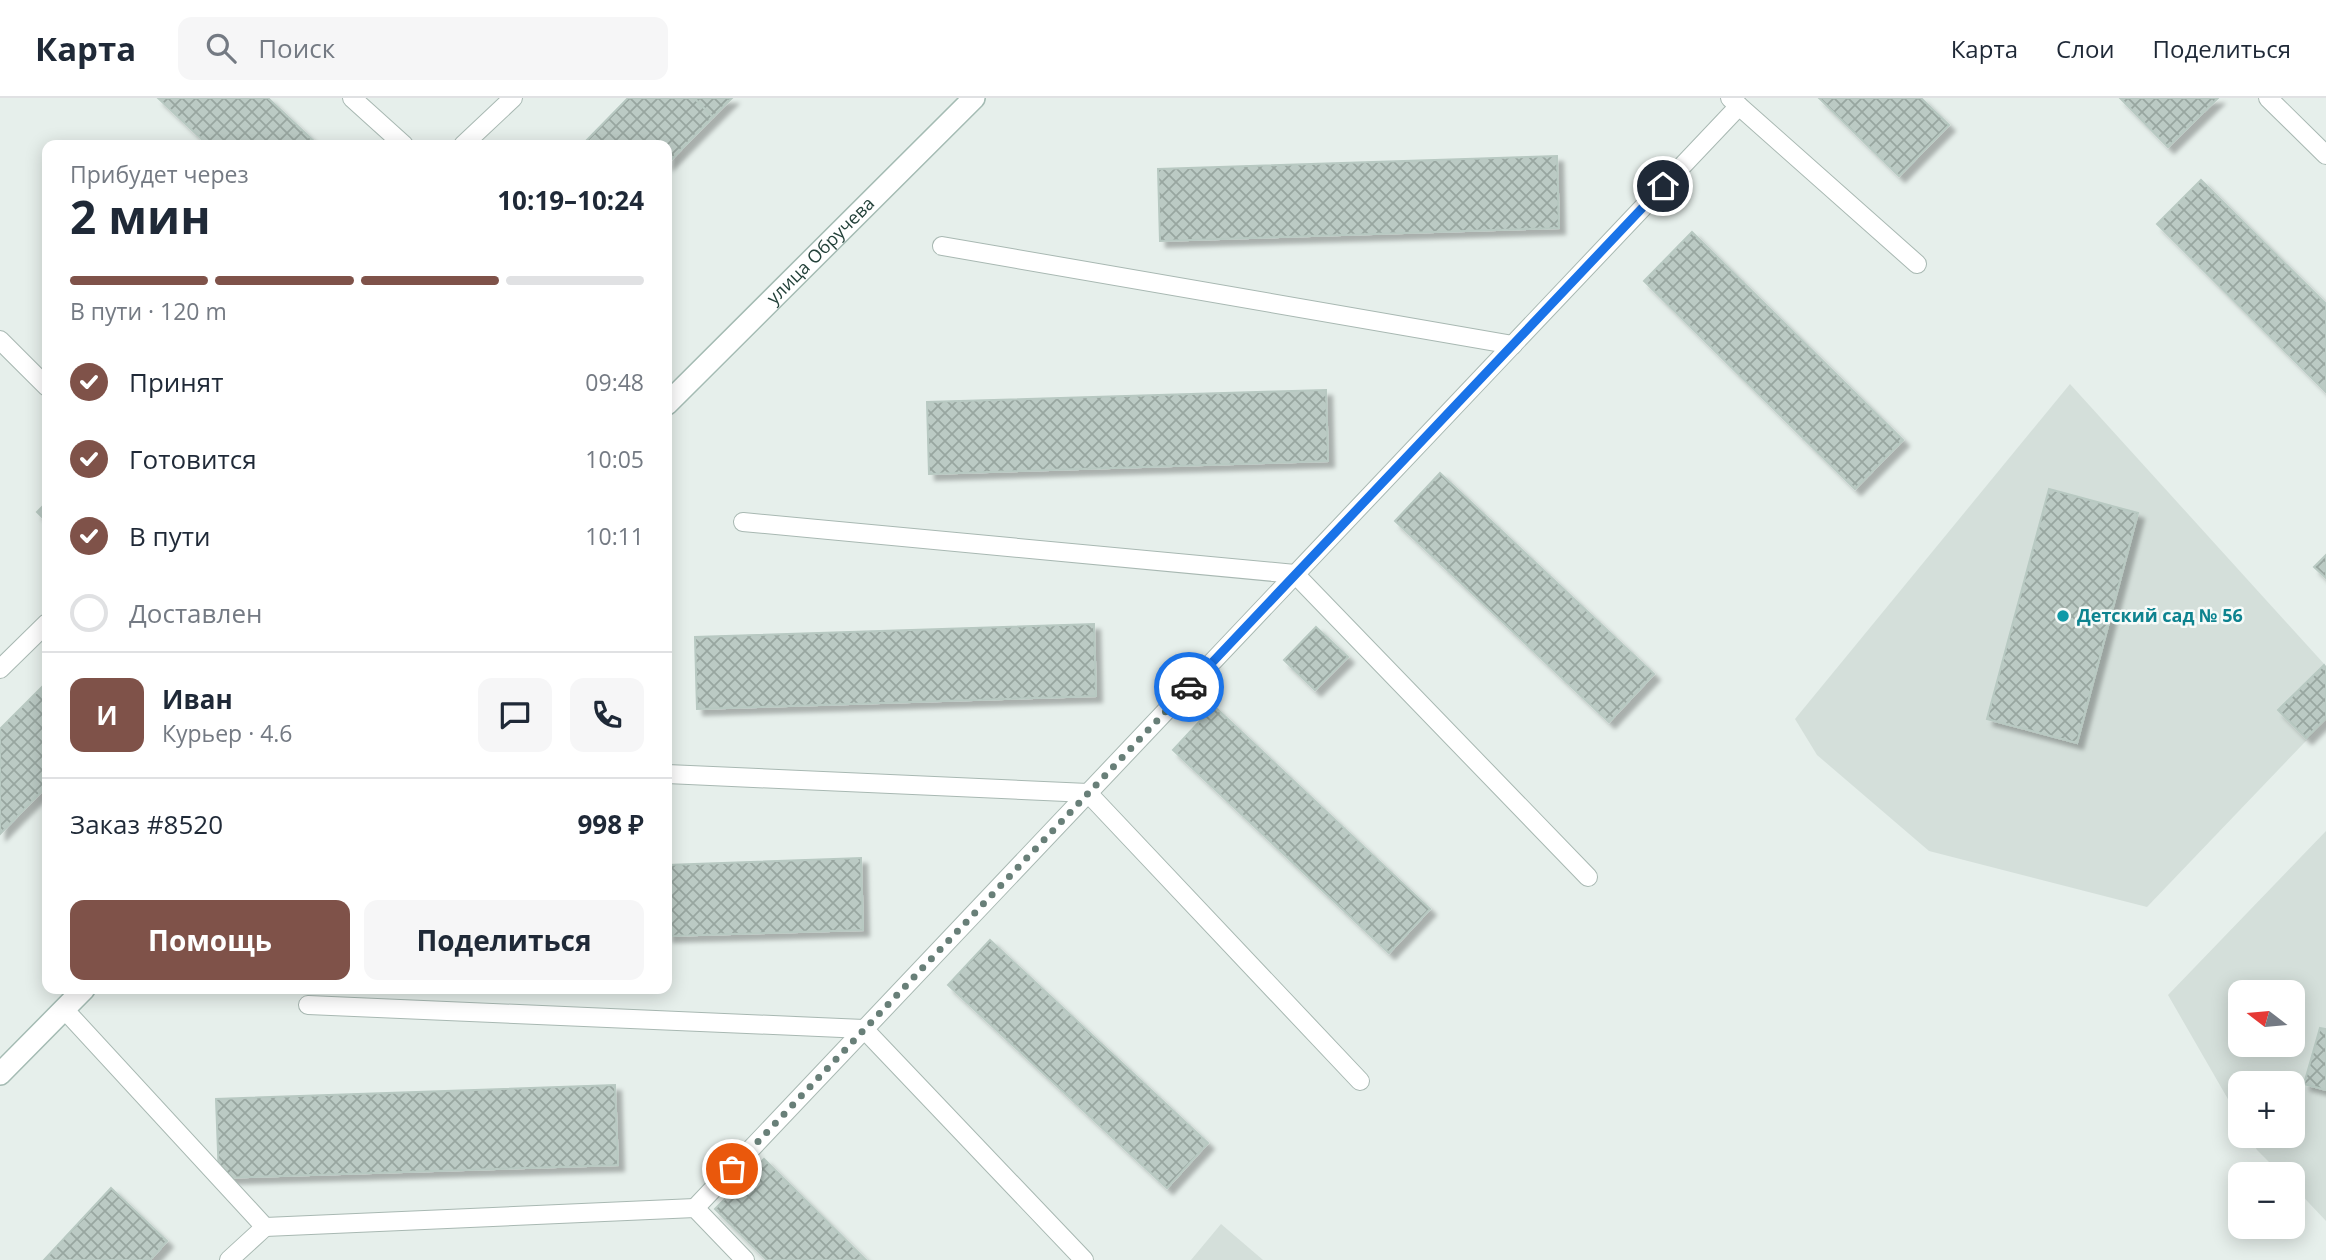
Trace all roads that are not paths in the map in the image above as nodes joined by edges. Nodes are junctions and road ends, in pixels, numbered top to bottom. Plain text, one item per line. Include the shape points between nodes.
1 (352, 98) edge
2 (513, 98) edge
3 (974, 98) edge
4 (2268, 98) edge
5 (1734, 102) edge
6 (398, 140) edge
7 (468, 140) edge
8 (2326, 155) edge
9 (942, 246) dead end
10 (1917, 264) dead end
11 (0, 340) edge
12 (1513, 345) junction
13 (42, 382) edge
14 (672, 399) edge
15 (743, 522) dead end
16 (1295, 574) junction
17 (42, 629) edge
18 (0, 669) edge
19 (672, 774) edge
20 (1088, 793) junction
21 (1588, 877) dead end
22 (79, 994) edge
23 (308, 1005) dead end
24 (64, 1009) junction
25 (864, 1029) junction
26 (0, 1074) edge
27 (1360, 1081) dead end
28 (695, 1208) junction
29 (265, 1227) junction
30 (229, 1260) edge
31 (745, 1260) edge
32 (1084, 1260) edge

1 - 6 lane
2 - 7 lane
3 - 14 main road, улица Обручева
4 - 8 lane
5 - 10 lane
5 - 12 lane
9 - 12 lane
11 - 13 lane
12 - 16 lane
15 - 16 lane
16 - 20 lane
16 - 21 lane
17 - 18 lane
19 - 20 lane
20 - 25 lane
20 - 27 lane
22 - 24 main road
23 - 25 lane
24 - 26 main road
24 - 29 lane
25 - 28 lane
25 - 32 lane
28 - 29 lane
28 - 31 lane
29 - 30 lane

